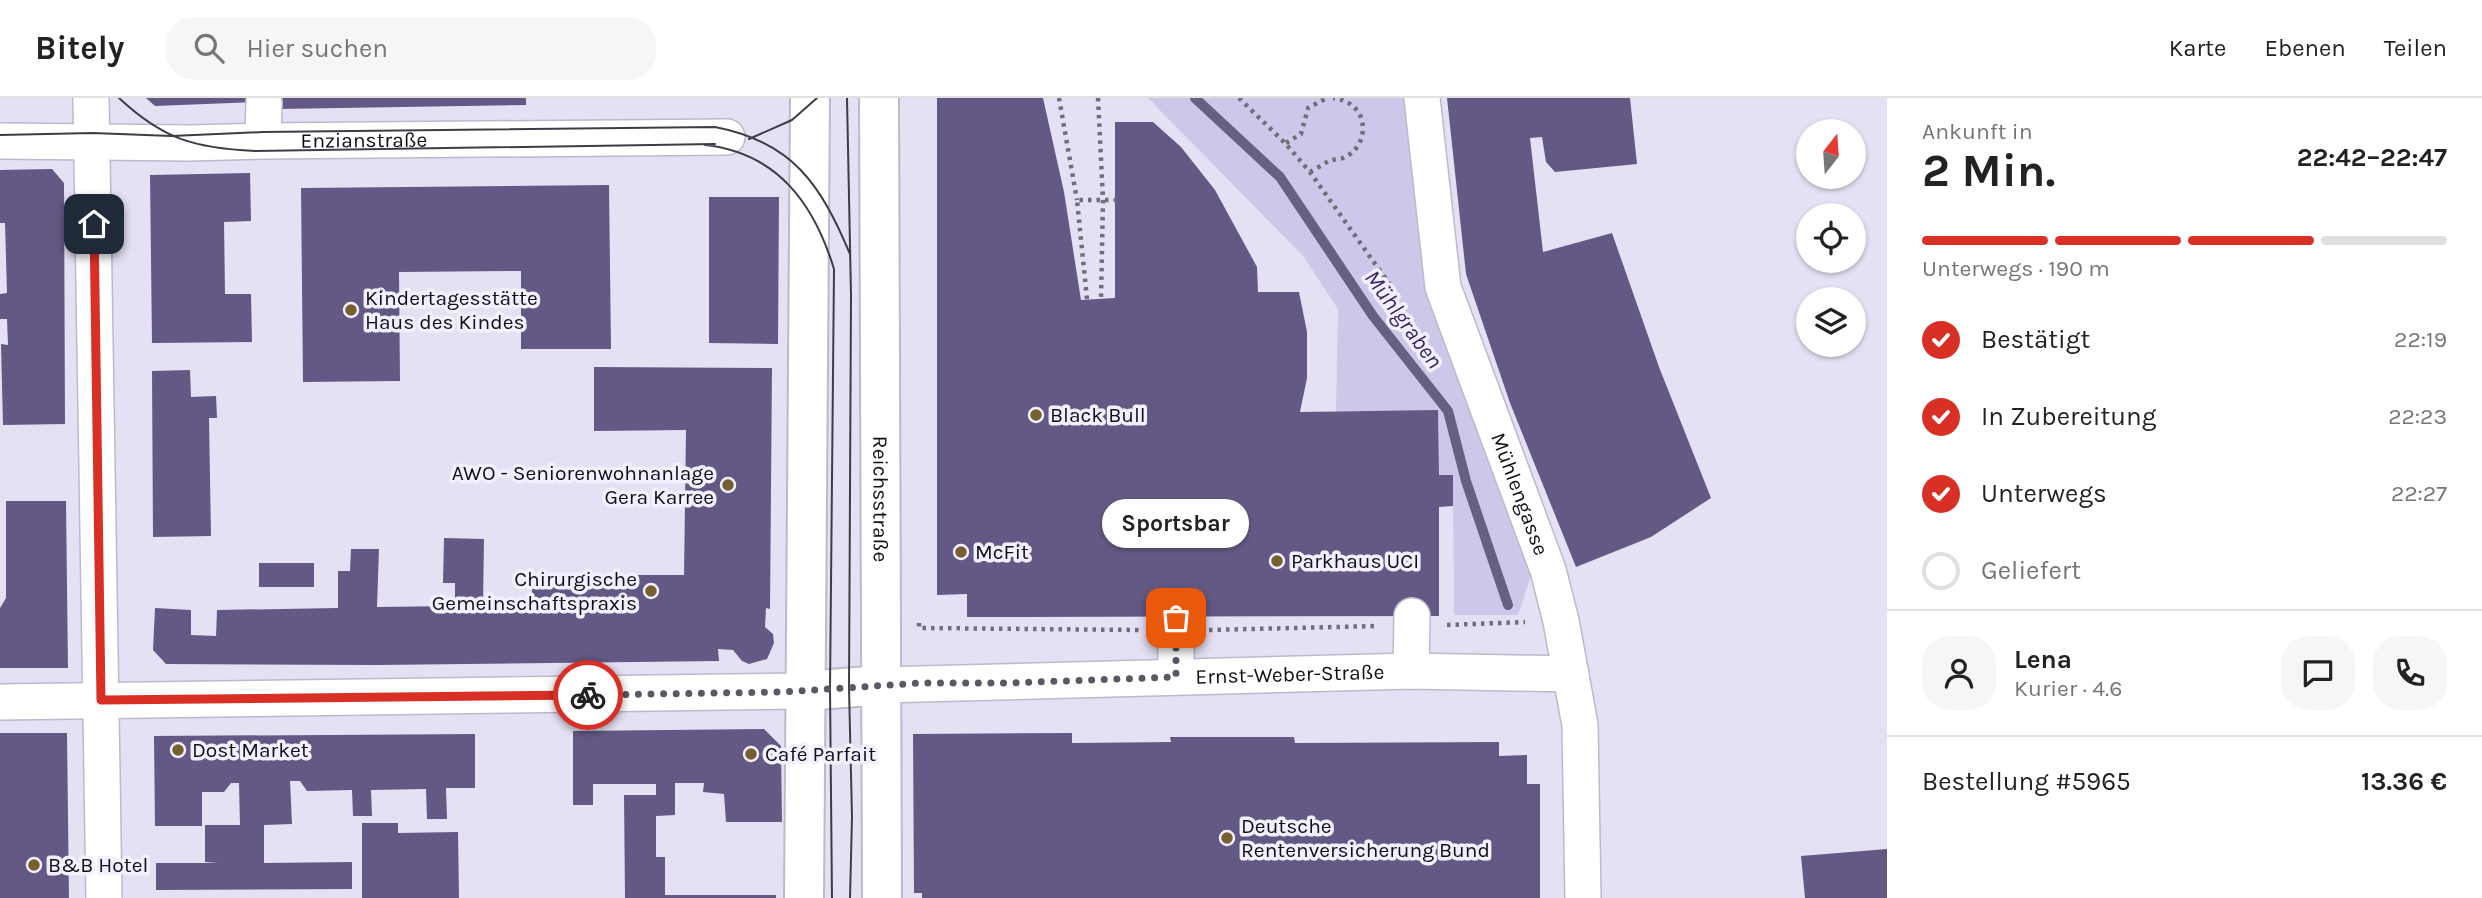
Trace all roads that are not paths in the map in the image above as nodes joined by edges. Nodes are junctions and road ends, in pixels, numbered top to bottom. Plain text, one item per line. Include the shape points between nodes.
1 (92, 98) edge
2 (810, 98) edge
3 (879, 98) edge
4 (1422, 98) edge
5 (264, 102) dead end
6 (727, 137) dead end
7 (0, 141) edge
8 (93, 141) junction
9 (263, 141) junction
10 (1412, 621) road end
11 (1176, 624) road end
12 (1411, 671) junction
13 (1571, 674) junction
14 (1176, 677) junction
15 (882, 685) junction
16 (804, 691) junction
17 (101, 700) junction
18 (0, 702) edge
19 (104, 898) edge
20 (804, 898) edge
21 (882, 898) edge
22 (1583, 898) edge

1 - 8 street
2 - 16 main road
3 - 15 main road, Reichsstraße
4 - 13 street, Mühlengasse via 1443,287 1548,569
5 - 9 street
6 - 9 street, Enzianstraße
7 - 8 street, Enzianstraße
8 - 9 street, Enzianstraße
8 - 17 street
10 - 12 street
11 - 14 street
12 - 13 street, Ernst-Weber-Straße
12 - 14 street, Ernst-Weber-Straße
13 - 22 street, Mühlengasse via 1580,725
14 - 15 street, Ernst-Weber-Straße
15 - 16 main road
15 - 21 main road, Reichsstraße
16 - 17 street
16 - 20 main road
17 - 18 street
17 - 19 street

